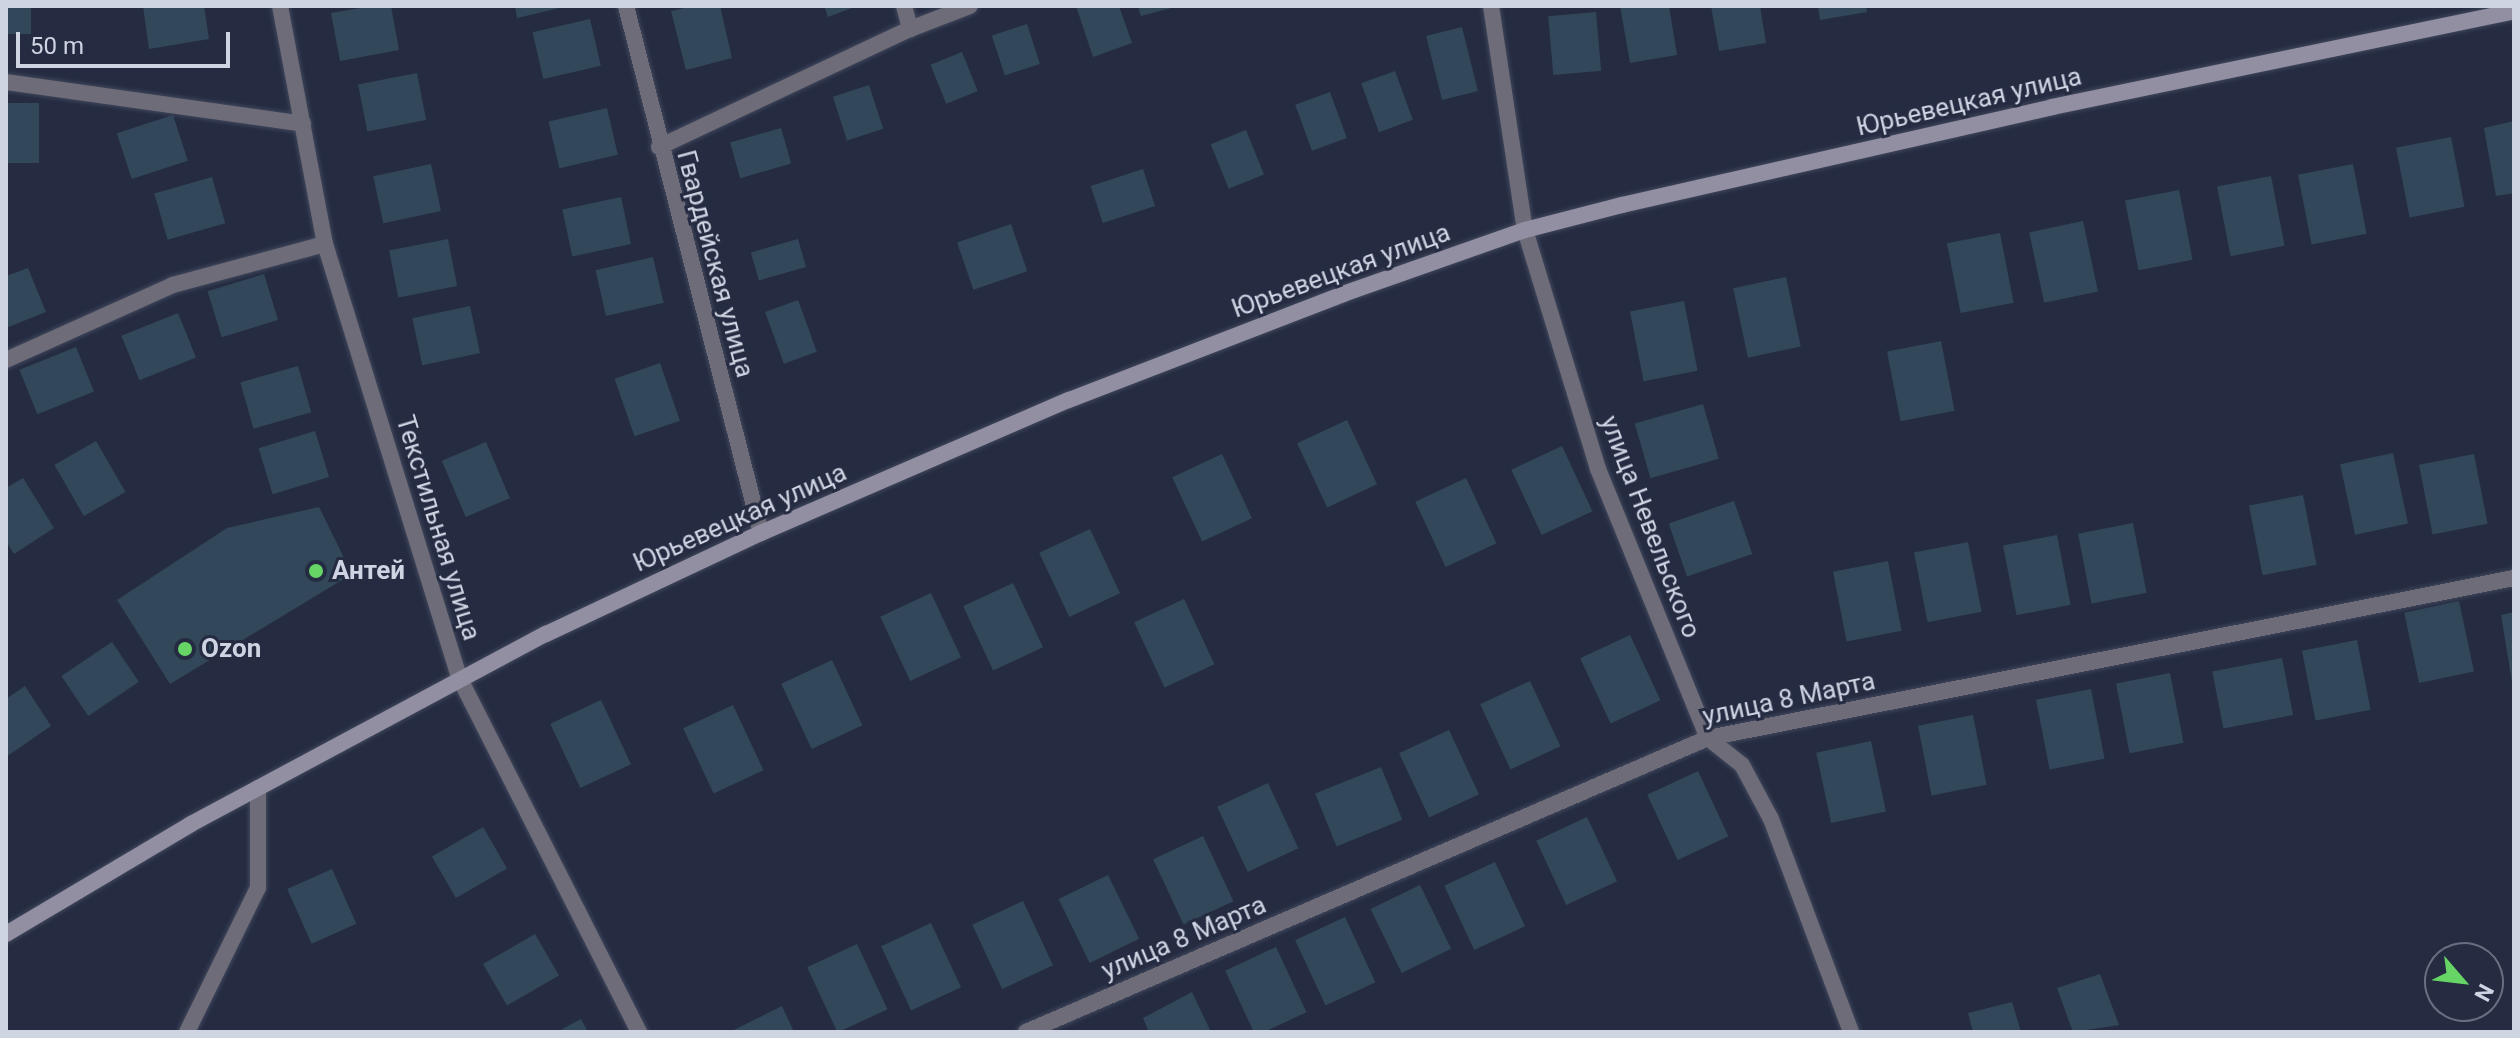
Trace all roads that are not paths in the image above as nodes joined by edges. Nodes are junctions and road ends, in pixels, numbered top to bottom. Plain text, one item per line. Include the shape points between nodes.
1 (280, 6) edge
2 (626, 6) edge
3 (904, 6) edge
4 (970, 6) edge
5 (1491, 6) edge
6 (2514, 11) edge
7 (910, 29) junction
8 (6, 82) edge
9 (303, 124) junction
10 (659, 147) junction
11 (1525, 230) junction
12 (325, 244) junction
13 (6, 360) edge
14 (761, 533) junction
15 (2514, 578) edge
16 (460, 679) junction
17 (1708, 738) junction
18 (258, 788) junction
19 (6, 934) edge
20 (187, 1032) edge
21 (639, 1032) edge
22 (1026, 1032) edge
23 (1851, 1032) edge

1 - 9 street, Текстильная улица
2 - 10 street, Гвардейская улица
3 - 7 street
4 - 7 street
5 - 11 street, улица Невельского
6 - 11 main road, Юрьевецкая улица via 2036,110
7 - 10 street
8 - 9 street
9 - 12 street, Текстильная улица
10 - 14 street, Гвардейская улица
11 - 14 main road, Юрьевецкая улица via 1069,400
11 - 17 street, улица Невельского via 1598,469
12 - 13 street via 173,285
12 - 16 street, Текстильная улица
14 - 16 main road, Юрьевецкая улица
15 - 17 street, улица 8 Марта
16 - 18 main road, Юрьевецкая улица
16 - 21 street, Текстильная улица
17 - 22 street, улица 8 Марта
17 - 23 street, улица Невельского via 1742,765 1771,819
18 - 19 main road, Юрьевецкая улица
18 - 20 street via 258,888

